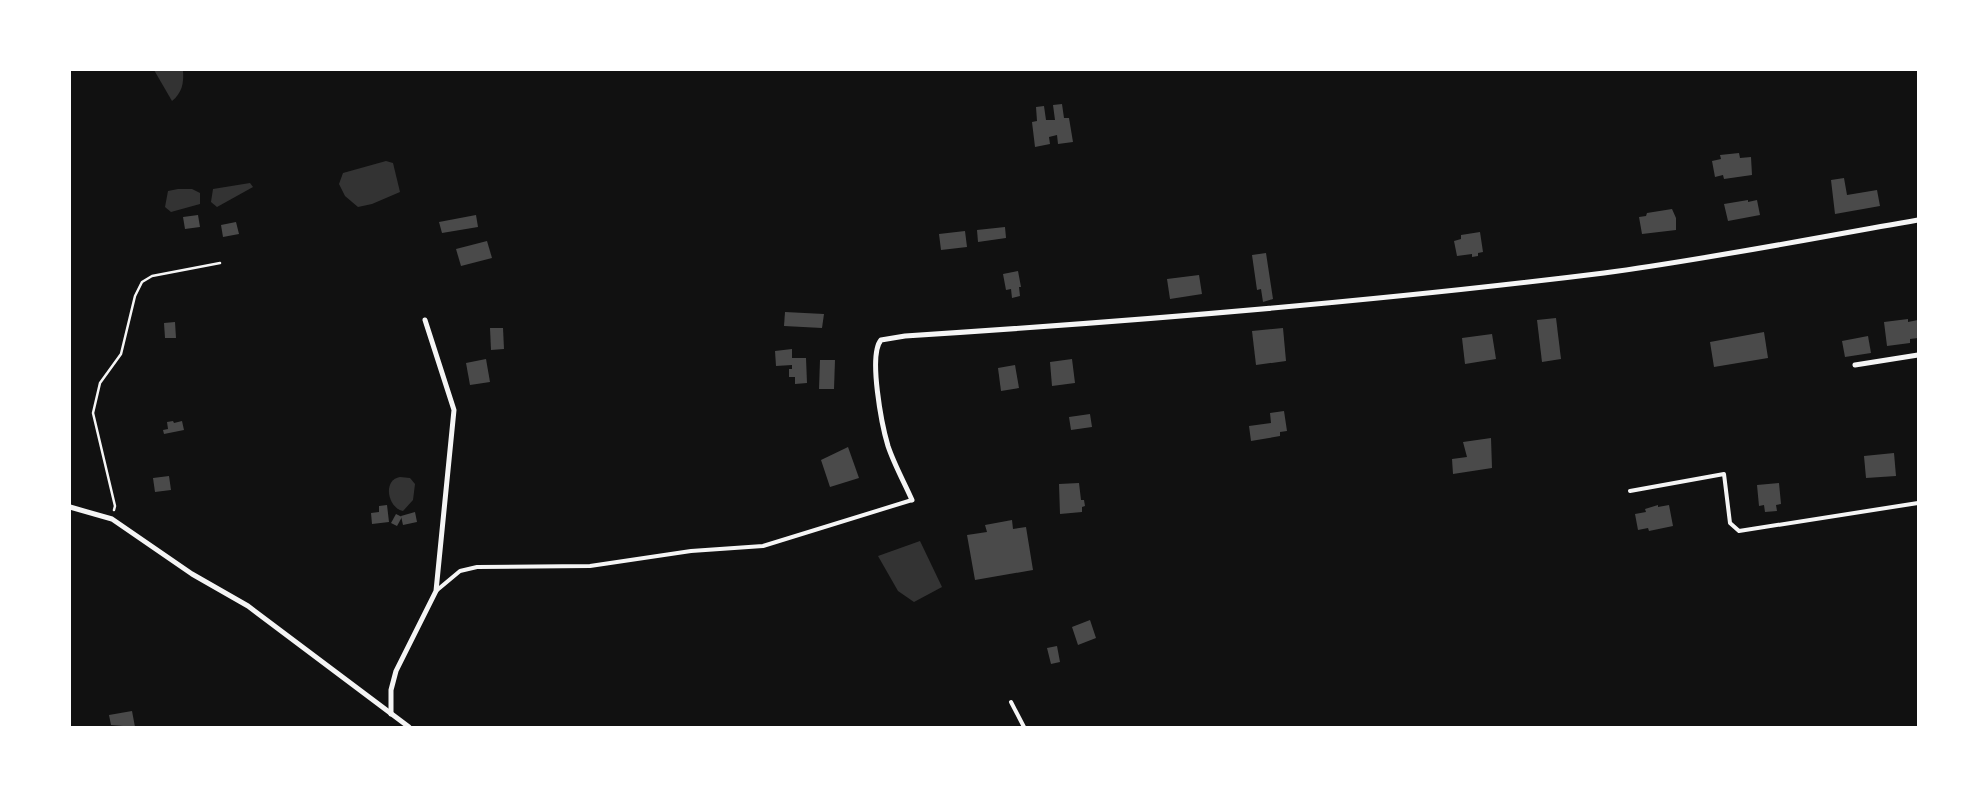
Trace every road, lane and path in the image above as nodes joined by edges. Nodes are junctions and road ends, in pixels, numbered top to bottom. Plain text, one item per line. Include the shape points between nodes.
1 (1918, 220) edge
2 (220, 263) dead end
3 (426, 320) dead end
4 (1918, 355) edge
5 (1855, 365) dead end
6 (1630, 491) dead end
7 (912, 500) joint
8 (1918, 504) edge
9 (70, 507) edge
10 (112, 519) junction
11 (436, 591) junction
12 (1012, 702) dead end
13 (391, 714) junction
14 (409, 727) edge
15 (1024, 727) edge

1 - 7 street via 1548,279 1130,322 881,340 877,345 876,359 882,422 889,448
2 - 10 path via 152,276 142,282 134,296 121,354 100,383 92,413 116,506
3 - 11 street via 454,410
4 - 5 street
6 - 8 lane via 1724,474 1730,523 1739,531
7 - 11 lane via 763,546 691,551 590,566 477,567 460,571
9 - 10 street
10 - 13 street via 192,574 248,606
11 - 13 street via 396,671 391,690
12 - 15 lane
13 - 14 street

